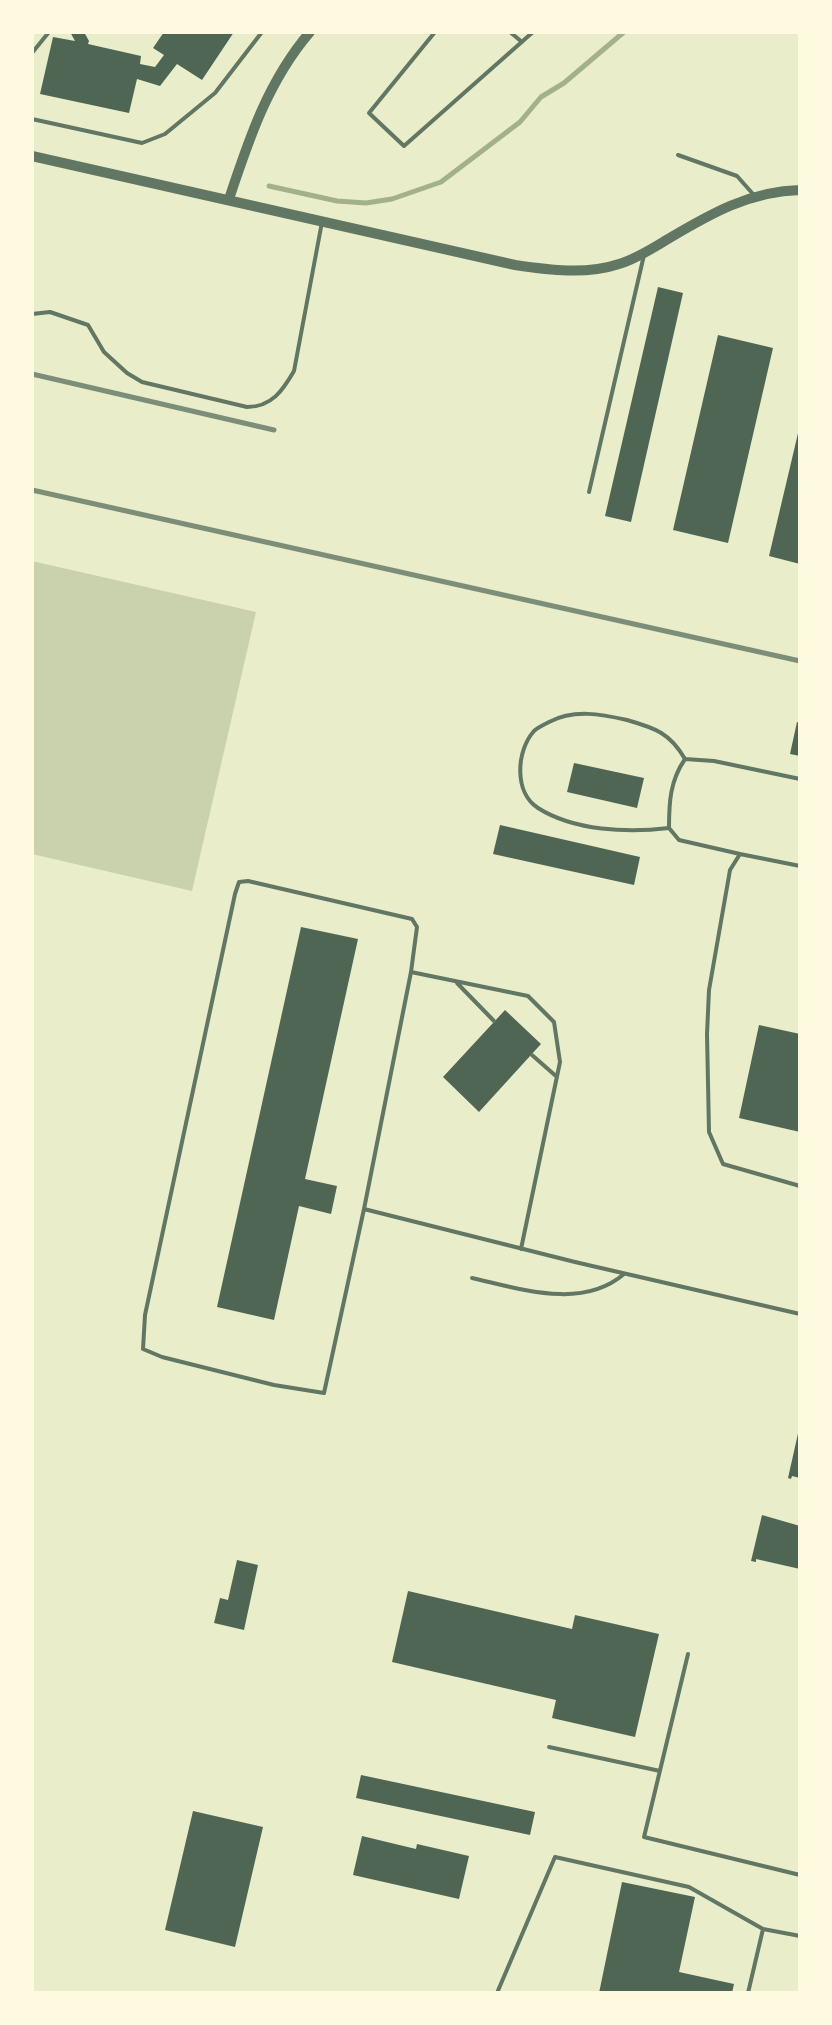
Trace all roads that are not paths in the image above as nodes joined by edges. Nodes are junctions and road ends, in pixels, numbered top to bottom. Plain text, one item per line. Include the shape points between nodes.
1 (49, 32) edge
2 (262, 32) edge
3 (310, 32) edge
4 (435, 32) edge
5 (510, 32) edge
6 (533, 32) edge
7 (522, 42) junction
8 (32, 53) edge
9 (32, 119) edge
10 (678, 155) dead end
11 (32, 156) edge
12 (800, 190) edge
13 (754, 196) junction
14 (229, 199) junction
15 (323, 221) junction
16 (644, 252) junction
17 (32, 314) edge
18 (589, 492) dead end
19 (685, 759) junction
20 (800, 779) edge
21 (669, 828) junction
22 (740, 854) junction
23 (800, 866) edge
24 (411, 972) junction
25 (454, 981) junction
26 (494, 1021) dead end
27 (532, 1055) dead end
28 (557, 1077) junction
29 (800, 1186) edge
30 (364, 1209) junction
31 (521, 1249) junction
32 (624, 1274) junction
33 (472, 1278) dead end
34 (800, 1314) edge
35 (688, 1654) dead end
36 (549, 1747) dead end
37 (660, 1771) junction
38 (800, 1875) edge
39 (763, 1929) junction
40 (800, 1936) edge
41 (497, 1993) edge
42 (748, 1993) edge

1 - 8 lane
2 - 9 lane via 215,93 165,134 142,143
3 - 14 street via 262,105
4 - 7 lane via 369,113 404,146
5 - 7 lane
6 - 7 lane
10 - 13 lane via 737,176
11 - 14 street
12 - 13 street
13 - 16 street
14 - 15 street
15 - 16 street via 548,270 600,269
15 - 17 lane via 294,371 281,393 257,407 142,382 104,352 88,325 50,312
16 - 18 lane
19 - 20 lane
19 - 21 lane via 670,791
19 - 21 lane via 674,740 649,726 600,713 551,721 533,731 524,752 523,790 536,807 589,826 639,832
21 - 22 lane via 679,840
22 - 23 lane
22 - 29 lane via 730,870 709,990 709,1132 723,1164
24 - 25 lane
24 - 30 lane
24 - 30 lane via 417,927 412,919 239,882 148,1301 143,1349 274,1385 324,1393
25 - 26 lane
25 - 28 lane via 528,996 554,1022
27 - 28 lane
28 - 31 lane
30 - 31 lane
31 - 32 lane
32 - 33 lane via 610,1286 556,1296
32 - 34 lane
35 - 37 lane
36 - 37 lane
37 - 38 lane via 644,1837
39 - 40 lane
39 - 41 lane via 689,1887 555,1857
39 - 42 lane

